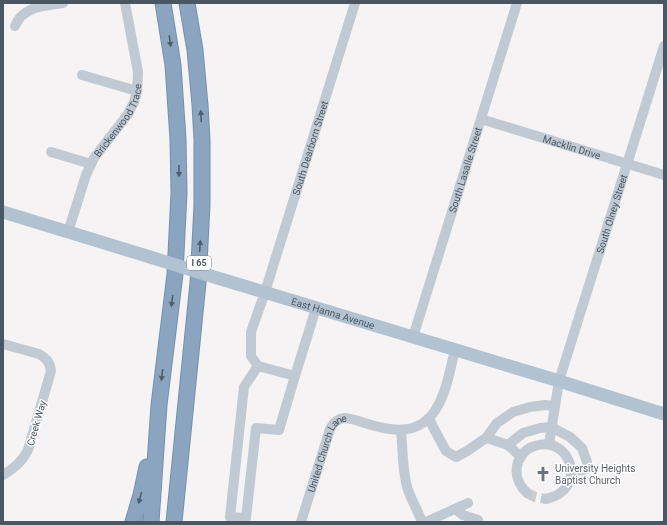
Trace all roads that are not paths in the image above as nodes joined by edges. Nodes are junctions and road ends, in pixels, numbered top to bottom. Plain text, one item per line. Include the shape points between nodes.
1 (63, 3) edge
2 (125, 3) edge
3 (163, 3) edge
4 (187, 3) edge
5 (355, 3) edge
6 (517, 3) edge
7 (15, 26) dead end
8 (664, 46) edge
9 (82, 75) dead end
10 (137, 91) junction
11 (481, 119) junction
12 (51, 152) dead end
13 (627, 163) junction
14 (90, 164) junction
15 (664, 175) edge
16 (3, 212) edge
17 (68, 232) junction
18 (198, 283) junction
19 (265, 292) junction
20 (316, 308) junction
21 (412, 337) junction
22 (3, 344) edge
23 (455, 350) junction
24 (258, 366) junction
25 (295, 376) junction
26 (559, 381) junction
27 (158, 405) junction
28 (555, 406) junction
29 (664, 414) edge
30 (429, 418) junction
31 (551, 427) junction
32 (401, 430) junction
33 (486, 438) junction
34 (549, 444) junction
35 (508, 445) junction
36 (521, 457) junction
37 (571, 472) junction
38 (3, 475) edge
39 (527, 493) tunnel mouth
40 (546, 499) tunnel mouth
41 (468, 503) dead end
42 (455, 509) junction
43 (478, 520) dead end
44 (133, 522) edge
45 (151, 522) edge
46 (174, 522) edge
47 (184, 522) edge
48 (300, 522) edge
49 (422, 522) edge
50 (426, 522) edge

1 - 7 street via 32,8 22,14
2 - 10 street, Brickenwood Trace via 138,72
3 -> 27 highway, I 65 via 173,65 178,139 179,220 175,274
18 -> 4 highway, I 65 via 202,140 195,50
5 - 19 street, South Dearborn Street
6 - 11 street, South Lasalle Street
8 - 13 street, South Olney Street
9 - 10 street
10 - 14 street, Brickenwood Trace via 126,117
11 - 13 street, Macklin Drive
11 - 21 street, South Lasalle Street
12 - 14 street
13 - 15 street, Macklin Drive
13 - 26 street, South Olney Street
14 - 17 street, Brickenwood Trace
16 - 17 main road, East Hanna Avenue
17 - 19 main road, East Hanna Avenue, bridge
18 - 46 highway, I 65
18 - 47 highway via 191,442
19 - 20 main road, East Hanna Avenue
19 - 24 street, South Dearborn Street via 251,332 251,356
20 - 21 main road, East Hanna Avenue
20 - 25 street
21 - 23 main road, East Hanna Avenue
22 - 38 street, Creek Way via 39,354 45,358 51,370 28,450 18,464
23 - 26 main road, East Hanna Avenue
23 - 30 street, United Church Lane via 443,396
24 - 25 street
24 - 25 street via 244,387 230,517 246,518 256,428 279,430
26 - 28 street, South Olney Street
26 - 29 main road, East Hanna Avenue
27 -> 44 highway
27 - 45 highway, I 65
28 - 31 street, South Olney Street
28 - 33 street via 530,407 513,412 497,423
30 - 32 street, United Church Lane via 412,428
30 - 33 street via 446,451 456,456
31 - 34 street, South Olney Street
31 - 35 street via 523,433
31 - 37 street via 570,437 582,448 587,469
32 - 48 street, United Church Lane via 385,429 344,418 333,423
32 - 49 street via 405,479
33 - 35 street
34 - 36 street via 531,447
34 - 37 street via 564,453
35 - 36 street
36 - 39 street via 516,469 517,478
37 - 40 street via 567,487 561,493
41 - 42 street
42 - 43 street
42 - 50 street

